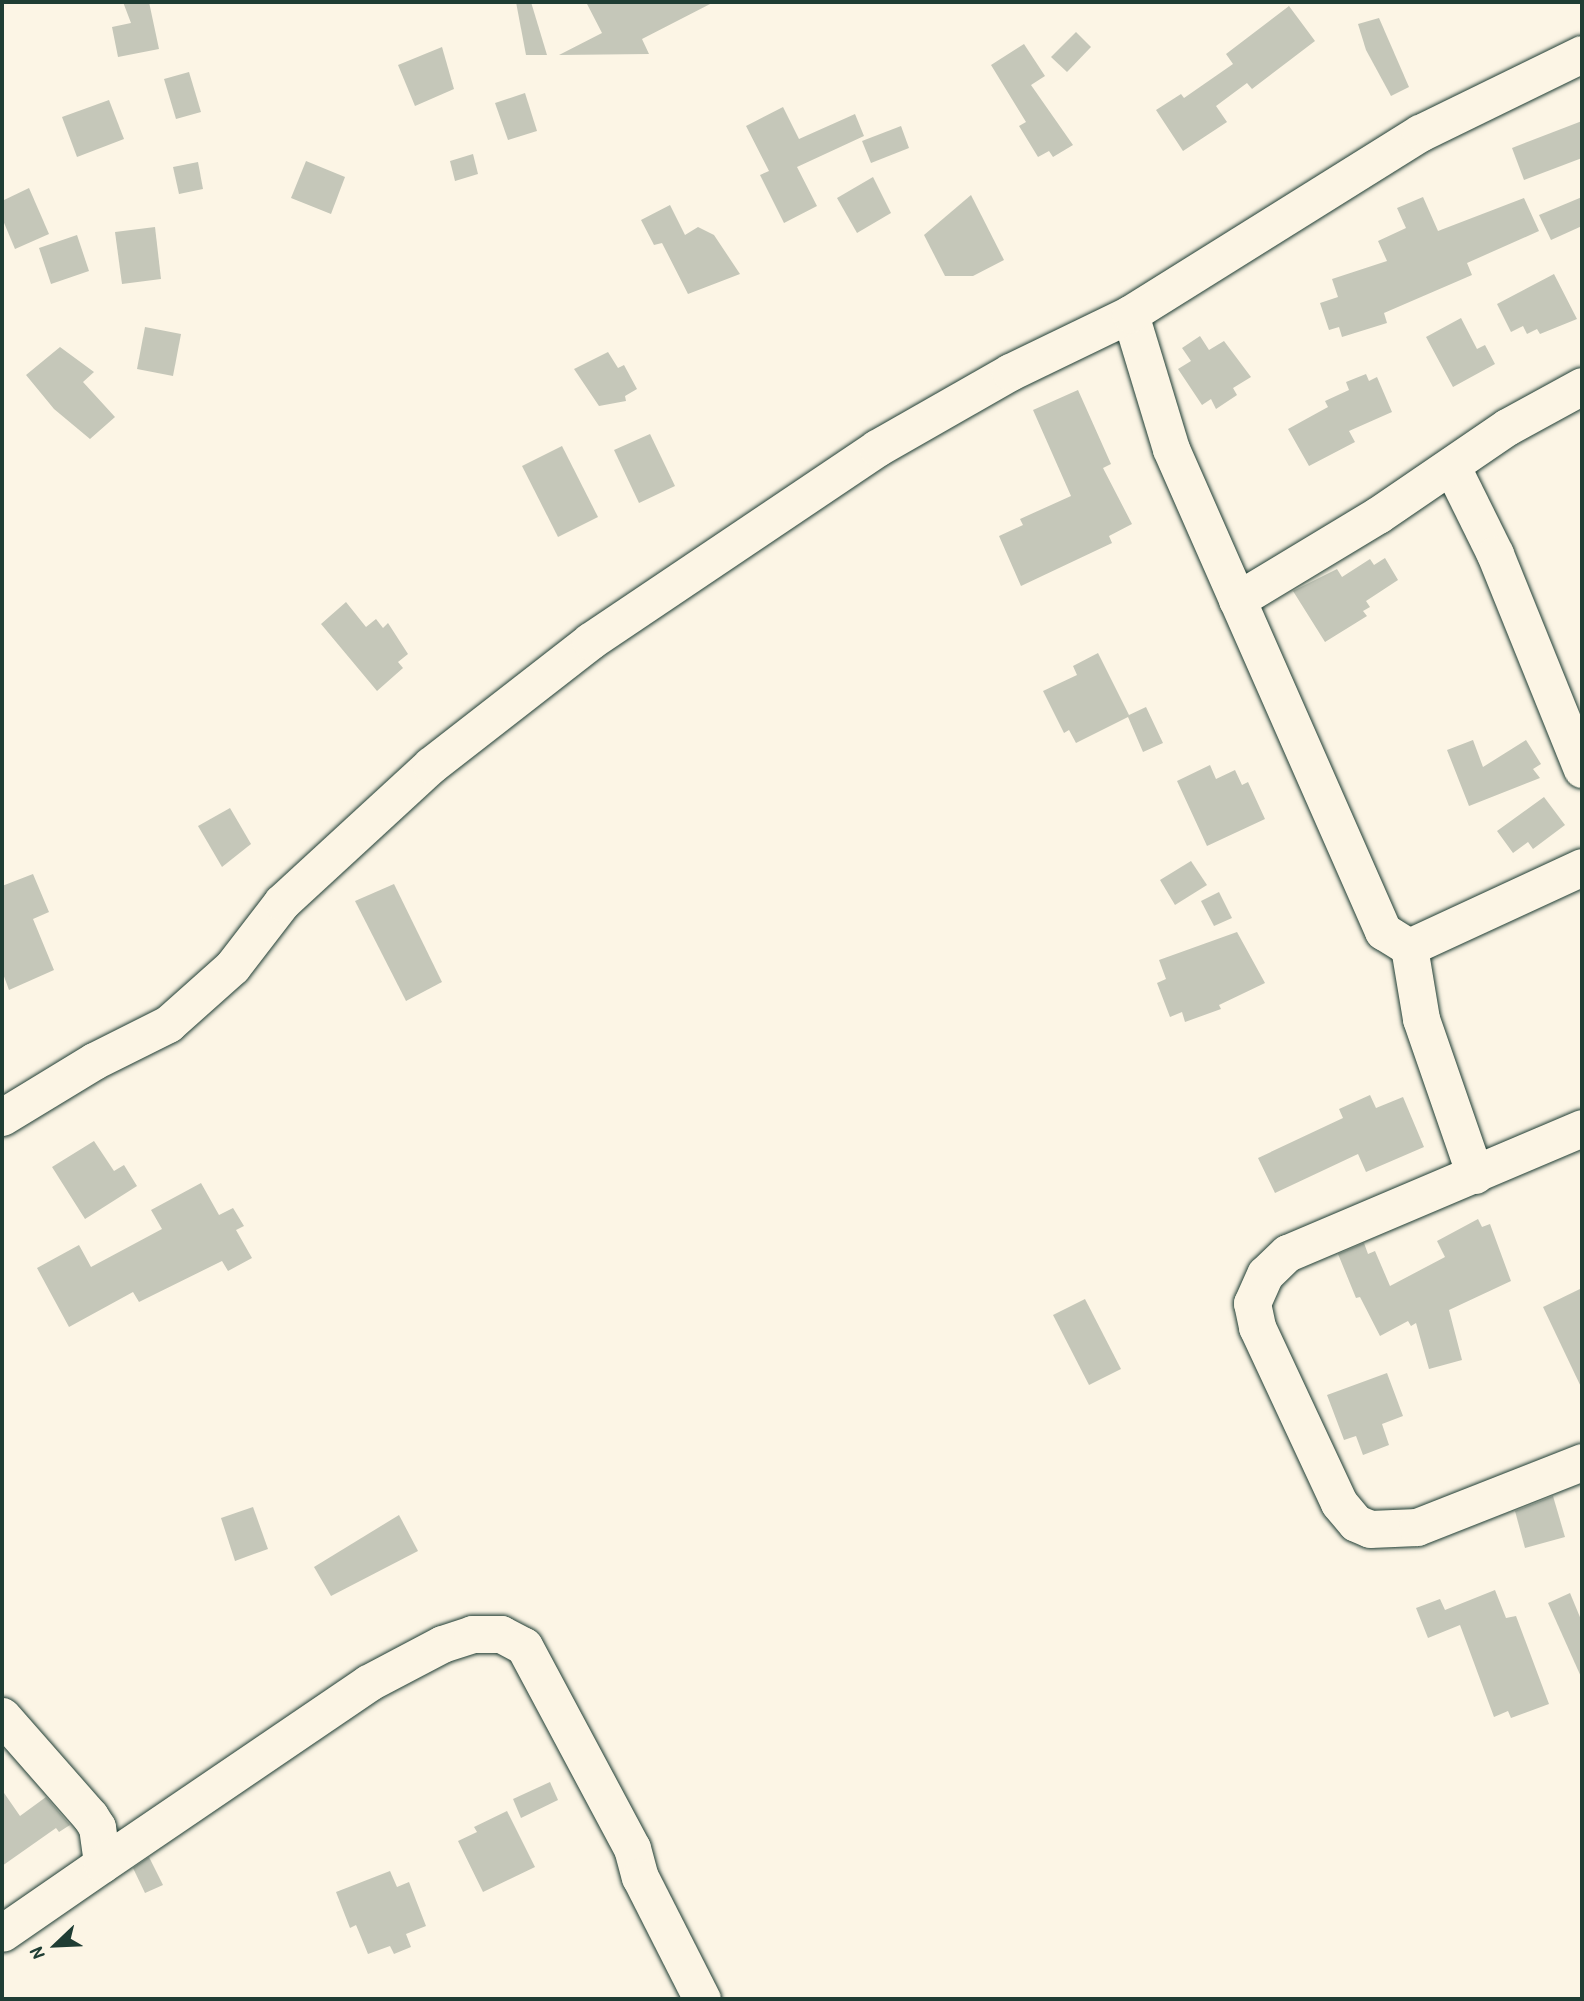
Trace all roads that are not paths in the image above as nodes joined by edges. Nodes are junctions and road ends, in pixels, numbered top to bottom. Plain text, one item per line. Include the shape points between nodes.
1 (1582, 54) edge
2 (1129, 314) junction
3 (1582, 386) edge
4 (1452, 467) junction
5 (1237, 600) junction
6 (1582, 769) edge
7 (1582, 867) edge
8 (1409, 947) junction
9 (2, 1117) edge
10 (1582, 1128) edge
11 (1475, 1175) junction
12 (1582, 1462) edge
13 (2, 1716) edge
14 (102, 1864) junction
15 (2, 1933) edge
16 (702, 1999) edge

1 - 2 street via 1420,133
2 - 5 street via 1171,449
2 - 9 street via 1010,372 877,449 590,641 431,765 282,902 232,967 168,1024 94,1061
3 - 4 street via 1518,420
4 - 5 street
4 - 6 street via 1495,554
5 - 8 street via 1383,931
7 - 8 street
8 - 11 street via 1421,1019
10 - 11 street
11 - 12 street via 1287,1253 1265,1274 1252,1303 1257,1327 1339,1503 1356,1523 1370,1529 1417,1527
13 - 14 street via 90,1816 97,1827
14 - 15 street
14 - 16 street via 368,1683 442,1644 472,1634 501,1634 524,1646 632,1848 640,1877

